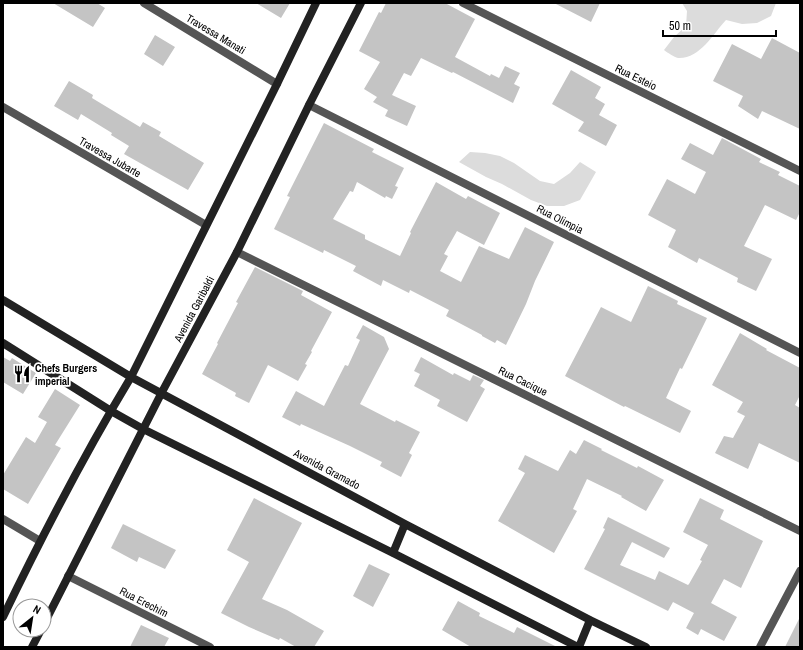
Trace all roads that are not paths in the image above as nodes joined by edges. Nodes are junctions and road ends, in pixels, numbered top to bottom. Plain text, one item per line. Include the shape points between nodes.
1 (144, 3) edge
2 (316, 3) edge
3 (361, 3) edge
4 (463, 3) edge
5 (277, 84) junction
6 (309, 105) junction
7 (3, 108) edge
8 (800, 171) edge
9 (206, 225) junction
10 (237, 252) junction
11 (3, 300) edge
12 (3, 343) edge
13 (800, 353) edge
14 (131, 377) junction
15 (162, 392) junction
16 (111, 411) junction
17 (143, 429) junction
18 (3, 519) edge
19 (405, 524) junction
20 (800, 531) edge
21 (40, 541) junction
22 (393, 552) junction
23 (800, 571) edge
24 (68, 576) junction
25 (52, 608) edge
26 (3, 618) edge
27 (590, 620) junction
28 (37, 638) edge
29 (32, 647) edge
30 (210, 647) edge
31 (579, 647) edge
32 (646, 647) edge
33 (760, 647) edge

1 - 5 street, Travessa Manati
2 - 5 street
3 - 6 street, Avenida Garibaldi
4 - 8 street, Rua Esteio
5 - 9 street
6 - 10 street, Avenida Garibaldi
6 - 13 street, Rua Olimpia
7 - 9 street, Travessa Jubarte
9 - 14 street
10 - 15 street, Avenida Garibaldi
10 - 20 street, Rua Cacique
11 - 14 street, Avenida Gramado
12 - 16 street
14 - 15 street, Avenida Gramado
14 - 16 street
15 - 17 street, Avenida Garibaldi
15 - 19 street, Avenida Gramado
16 - 17 street
16 - 21 street
17 - 22 street
17 - 24 street, Avenida Garibaldi
18 - 21 street
19 - 22 street
19 - 27 street, Avenida Gramado
21 - 26 street
22 - 31 street
23 - 33 street
24 - 25 street, Avenida Garibaldi
24 - 30 street, Rua Erechim
27 - 31 street
27 - 32 street, Avenida Gramado
28 - 29 street

